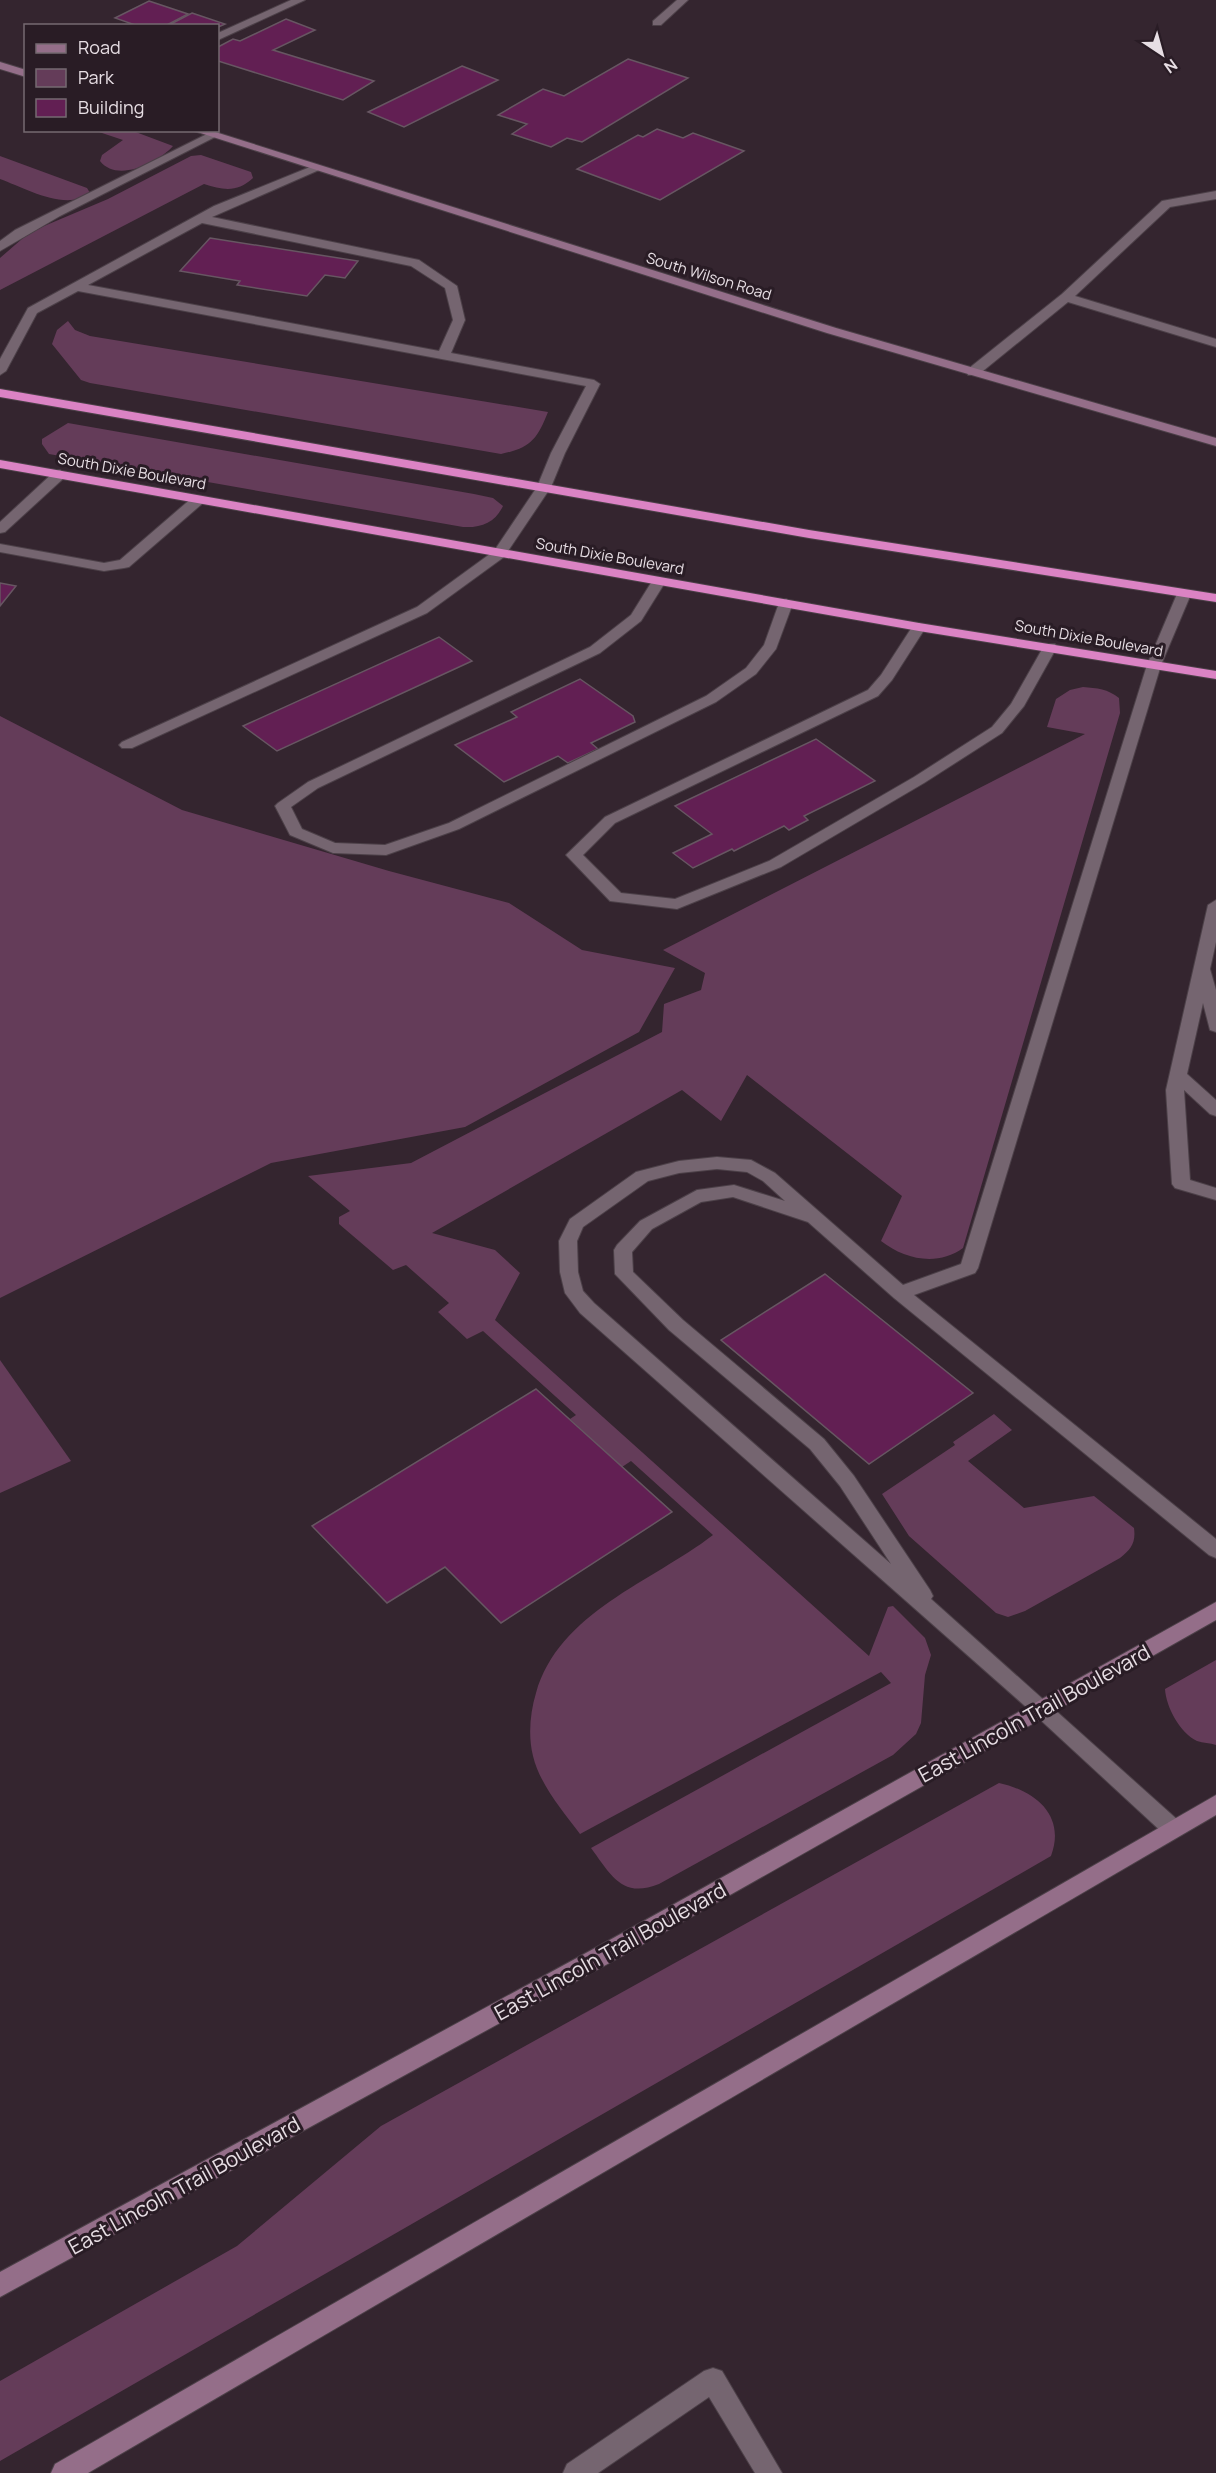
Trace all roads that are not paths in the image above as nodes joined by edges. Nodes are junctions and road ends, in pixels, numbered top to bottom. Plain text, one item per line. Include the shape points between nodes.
1 (300, 0) edge
2 (683, 0) edge
3 (657, 23) dead end
4 (219, 38) edge
5 (0, 65) edge
6 (24, 73) edge
7 (202, 132) edge
8 (212, 135) junction
9 (315, 168) junction
10 (1216, 195) edge
11 (202, 219) junction
12 (0, 247) edge
13 (77, 287) junction
14 (1066, 297) junction
15 (1216, 343) edge
16 (444, 355) junction
17 (0, 370) edge
18 (973, 372) junction
19 (0, 393) edge
20 (1216, 442) edge
21 (0, 464) edge
22 (60, 474) junction
23 (544, 488) junction
24 (198, 500) junction
25 (0, 530) edge
26 (0, 548) edge
27 (499, 554) junction
28 (659, 581) junction
29 (1184, 594) junction
30 (1216, 598) edge
31 (786, 603) junction
32 (919, 627) junction
33 (1050, 647) junction
34 (1154, 665) junction
35 (1216, 675) edge
36 (127, 745) dead end
37 (1216, 905) edge
38 (1202, 965) junction
39 (1216, 1026) edge
40 (1178, 1075) junction
41 (1216, 1110) edge
42 (1216, 1194) edge
43 (815, 1217) junction
44 (900, 1293) junction
45 (1216, 1550) edge
46 (1216, 1610) edge
47 (934, 1613) junction
48 (1041, 1708) junction
49 (1216, 1804) edge
50 (1172, 1828) junction
51 (0, 2285) edge
52 (64, 2473) edge
53 (576, 2473) edge
54 (769, 2473) edge

1 - 4 lane
2 - 3 lane
5 - 6 street
7 - 8 street, South Wilson Road
8 - 9 street, South Wilson Road
8 - 12 lane via 56,213
9 - 11 lane
9 - 18 street, South Wilson Road via 692,289
10 - 14 lane via 1166,204
11 - 13 lane
11 - 16 lane via 415,263 451,286 459,320
13 - 16 lane
13 - 17 lane via 32,311
14 - 15 lane
14 - 18 lane
16 - 23 lane via 594,384
18 - 20 street, South Wilson Road
19 - 23 highway
21 - 22 highway, South Dixie Boulevard
22 - 24 highway, South Dixie Boulevard
22 - 25 lane
23 - 27 lane
23 - 29 highway
24 - 26 lane via 124,564 104,567
24 - 27 highway, South Dixie Boulevard
27 - 28 highway, South Dixie Boulevard
27 - 36 lane via 422,610
28 - 31 highway, South Dixie Boulevard
28 - 31 lane via 636,618 595,650 313,785 283,806 296,832 333,848 386,850 454,826 711,699 758,663 771,646
29 - 30 highway
29 - 34 lane
31 - 32 highway, South Dixie Boulevard
32 - 33 highway, South Dixie Boulevard
32 - 33 lane via 873,693 610,820 574,855 616,897 677,904 775,864 997,730 1017,706
33 - 34 highway, South Dixie Boulevard
34 - 35 highway, South Dixie Boulevard
34 - 44 lane via 969,1268
37 - 38 lane
38 - 39 lane
38 - 40 lane
40 - 41 lane
40 - 42 lane via 1175,1090 1181,1184
43 - 44 lane
43 - 47 lane via 734,1191 697,1196 646,1225 623,1250 624,1274 676,1324 817,1444 847,1481
43 - 47 lane via 769,1176 751,1166 717,1163 642,1176 576,1223 568,1241 574,1293
44 - 45 lane
46 - 48 street, East Lincoln Trail Boulevard
47 - 48 lane
48 - 50 lane
48 - 51 street, East Lincoln Trail Boulevard via 616,1948
49 - 50 street
50 - 52 street
53 - 54 lane via 713,2380

